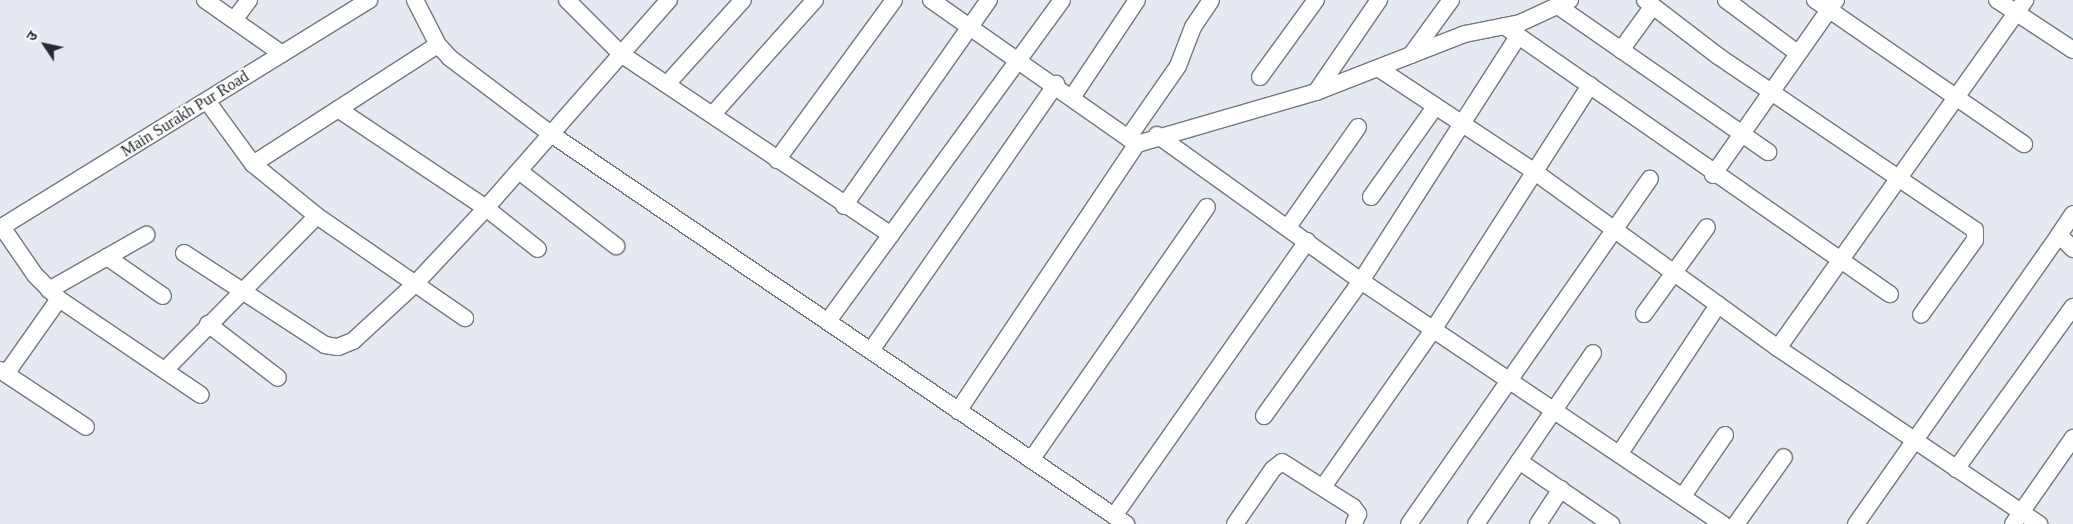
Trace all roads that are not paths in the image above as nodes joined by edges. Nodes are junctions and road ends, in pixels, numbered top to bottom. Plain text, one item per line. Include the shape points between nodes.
1 (205, 0) edge
2 (249, 0) edge
3 (369, 0) edge
4 (415, 0) edge
5 (567, 0) edge
6 (669, 0) edge
7 (743, 0) edge
8 (815, 0) edge
9 (894, 0) edge
10 (931, 0) edge
11 (989, 0) edge
12 (1062, 0) edge
13 (1138, 0) edge
14 (1211, 0) edge
15 (1316, 0) edge
16 (1378, 0) edge
17 (1451, 0) edge
18 (1726, 0) edge
19 (1815, 0) edge
20 (1997, 0) edge
21 (1558, 2) edge
22 (1649, 3) edge
23 (1832, 5) edge
24 (2020, 6) edge
25 (234, 20) junction
26 (970, 26) junction
27 (1504, 26) junction
28 (1518, 36) junction
29 (438, 45) junction
30 (1621, 50) junction
31 (2073, 50) edge
32 (1796, 52) junction
33 (282, 54) junction
34 (621, 54) junction
35 (1410, 55) junction
36 (1019, 58) junction
37 (1378, 68) junction
38 (1260, 76) dead end
39 (667, 84) junction
40 (1056, 84) junction
41 (1590, 85) junction
42 (1770, 90) junction
43 (1316, 92) junction
44 (1073, 96) junction
45 (1957, 96) junction
46 (207, 101) junction
47 (1435, 107) junction
48 (338, 109) junction
49 (713, 114) junction
50 (1459, 123) junction
51 (1358, 127) dead end
52 (551, 134) junction
53 (1740, 134) junction
54 (1157, 136) junction
55 (1133, 141) junction
56 (2024, 144) dead end
57 (1768, 152) dead end
58 (777, 160) junction
59 (254, 164) junction
60 (1532, 170) junction
61 (519, 171) junction
62 (1713, 175) junction
63 (1898, 179) junction
64 (1650, 180) dead end
65 (1371, 196) dead end
66 (844, 206) junction
67 (1207, 207) dead end
68 (486, 208) junction
69 (2073, 214) edge
70 (317, 216) junction
71 (1288, 227) junction
72 (1707, 227) dead end
73 (1, 228) edge
74 (1613, 230) junction
75 (146, 235) dead end
76 (891, 235) junction
77 (2059, 235) junction
78 (1307, 241) junction
79 (616, 246) dead end
80 (2073, 249) edge
81 (538, 250) dead end
82 (184, 253) dead end
83 (107, 257) junction
84 (1839, 262) junction
85 (1674, 274) junction
86 (1361, 281) junction
87 (416, 284) junction
88 (246, 290) junction
89 (54, 294) junction
90 (1890, 294) dead end
91 (163, 296) dead end
92 (1718, 305) junction
93 (2073, 307) edge
94 (1644, 314) dead end
95 (1922, 315) dead end
96 (465, 318) dead end
97 (828, 321) junction
98 (208, 324) junction
99 (1433, 330) junction
100 (1778, 348) junction
101 (872, 349) junction
102 (1593, 353) dead end
103 (165, 370) junction
104 (3, 372) edge
105 (278, 378) dead end
106 (1507, 378) junction
107 (201, 395) dead end
108 (1554, 409) junction
109 (958, 411) junction
110 (1264, 416) dead end
111 (86, 427) dead end
112 (1725, 435) dead end
113 (2073, 438) edge
114 (1916, 440) junction
115 (1620, 453) junction
116 (1784, 457) dead end
117 (1031, 460) junction
118 (1519, 460) junction
119 (1956, 469) junction
120 (1323, 487) junction
121 (1562, 490) junction
122 (1683, 496) junction
123 (2017, 518) edge
124 (1120, 520) edge
125 (1235, 524) edge
126 (1354, 524) edge
127 (1409, 524) edge
128 (1476, 524) edge
129 (1538, 524) edge
130 (1612, 524) edge
131 (1723, 524) edge
132 (1736, 524) edge
133 (1856, 524) edge
134 (2039, 524) edge

1 - 25 street
2 - 25 street
3 - 33 street, Main Surakh Pur Road
4 - 29 street
5 - 34 street
6 - 34 street
7 - 39 street
8 - 49 street
9 - 58 street
10 - 26 street
11 - 26 street
12 - 36 street
13 - 44 street
14 - 55 street via 1193,27 1178,66
15 - 38 street
16 - 43 street
17 - 35 street
18 - 32 street
19 - 23 street
20 - 24 street
21 - 27 street via 1534,17
21 - 30 street
22 - 30 street
22 - 42 street
23 - 32 street
23 - 45 street
24 - 31 street
24 - 45 street
25 - 33 street
26 - 36 street
26 - 66 street
27 - 28 street
27 - 35 street via 1465,34
28 - 41 street
28 - 50 street
29 - 48 street
29 - 52 street
30 - 53 street
32 - 42 street
33 - 46 street, Main Surakh Pur Road
34 - 39 street
34 - 52 street
35 - 37 street
36 - 40 street
36 - 76 street
37 - 43 street
37 - 47 street
39 - 49 street
40 - 44 street
40 - 101 street
41 - 60 street
41 - 62 street
42 - 53 street
42 - 63 street
43 - 54 street
44 - 55 street
45 - 56 street
45 - 63 street
46 - 59 street
46 - 73 street, Main Surakh Pur Road
47 - 50 street
47 - 65 street
48 - 59 street
48 - 68 street
49 - 58 street
50 - 60 street
50 - 86 street
51 - 71 street
52 - 61 street
52 - 97 street
53 - 57 street
53 - 62 street
54 - 55 street
54 - 71 street
55 - 109 street
58 - 66 street
59 - 70 street
60 - 74 street
60 - 99 street
61 - 68 street
61 - 79 street
62 - 84 street
63 - 84 street
63 - 95 street via 1977,234
64 - 74 street
66 - 76 street
67 - 117 street
68 - 81 street
68 - 87 street
69 - 77 street
70 - 87 street
70 - 88 street
71 - 78 street
72 - 85 street
73 - 89 street
74 - 85 street
74 - 106 street
75 - 83 street
76 - 97 street
77 - 80 street
77 - 114 street
78 - 86 street
78 - 124 street
82 - 88 street
83 - 89 street
83 - 91 street
84 - 90 street
84 - 100 street
85 - 92 street
85 - 94 street
86 - 99 street
86 - 110 street
87 - 88 street via 353,341 338,346 325,344
87 - 96 street
88 - 98 street
89 - 103 street
89 - 104 street
92 - 100 street
92 - 115 street
93 - 119 street
97 - 101 street
98 - 103 street
98 - 105 street
99 - 106 street
99 - 120 street
100 - 114 street
101 - 109 street
102 - 108 street
103 - 107 street
104 - 111 street
106 - 108 street
106 - 127 street
108 - 115 street
108 - 118 street
109 - 117 street
112 - 122 street
113 - 123 street
114 - 119 street
114 - 133 street
115 - 122 street
116 - 132 street
117 - 124 street
118 - 121 street
118 - 128 street
119 - 123 street
120 - 125 street via 1290,465 1278,464
120 - 126 street via 1353,508 1358,514
121 - 129 street
121 - 130 street
122 - 131 street
123 - 134 street

